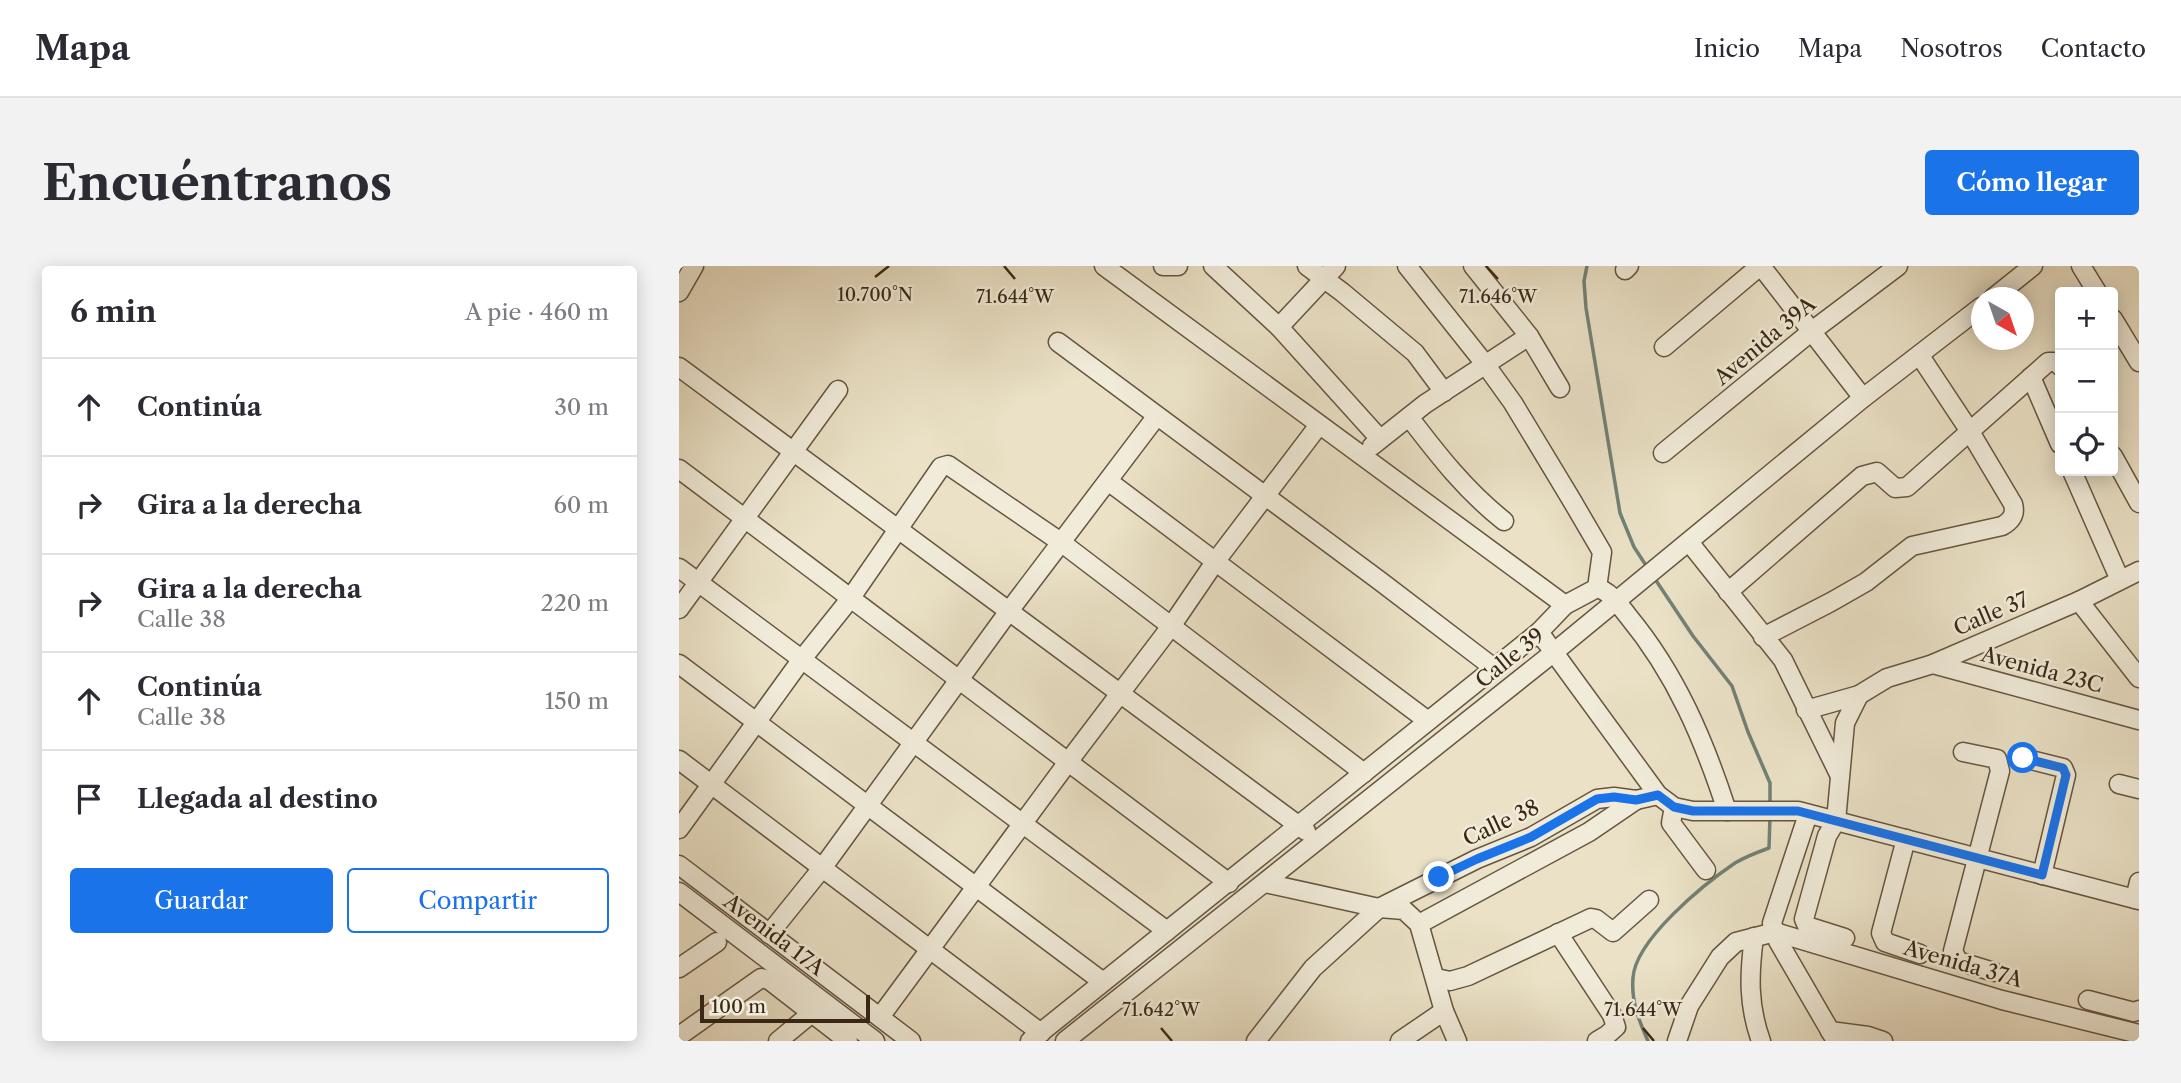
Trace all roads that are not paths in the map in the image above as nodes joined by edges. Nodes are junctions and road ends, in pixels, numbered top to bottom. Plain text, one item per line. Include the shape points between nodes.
1 (694, 266) edge
2 (1104, 266) edge
3 (1163, 266) edge
4 (1178, 266) edge
5 (1213, 266) edge
6 (1307, 266) edge
7 (1407, 266) edge
8 (1472, 266) edge
9 (1761, 266) edge
10 (1898, 266) edge
11 (2033, 266) edge
12 (2081, 266) edge
13 (1330, 273) edge
14 (681, 286) edge
15 (2007, 287) edge
16 (2094, 287) edge
17 (1971, 316) edge
18 (1279, 327) junction
19 (2118, 327) edge
20 (1812, 331) junction
21 (1529, 336) junction
22 (1058, 342) dead end
23 (1664, 348) dead end
24 (1920, 356) junction
25 (2055, 362) edge
26 (2139, 362) edge
27 (1485, 364) junction
28 (679, 366) edge
29 (2031, 377) junction
30 (1560, 388) dead end
31 (838, 390) dead end
32 (1444, 392) junction
33 (1863, 398) junction
34 (1156, 416) junction
35 (1409, 417) junction
36 (1319, 425) junction
37 (1969, 430) junction
38 (2055, 432) edge
39 (1380, 439) junction
40 (795, 452) junction
41 (1663, 453) dead end
42 (1362, 456) junction
43 (2118, 465) edge
44 (679, 468) edge
45 (2074, 476) edge
46 (1108, 481) junction
47 (1264, 497) junction
48 (2139, 503) edge
49 (746, 518) junction
50 (1504, 521) dead end
51 (899, 530) junction
52 (1689, 542) junction
53 (1062, 543) junction
54 (1215, 562) junction
55 (679, 568) edge
56 (2139, 571) edge
57 (2120, 580) junction
58 (698, 583) junction
59 (1597, 588) junction
60 (1728, 592) junction
61 (850, 599) junction
62 (2079, 601) junction
63 (1616, 602) junction
64 (1565, 605) junction
65 (679, 609) edge
66 (1009, 611) junction
67 (1172, 625) junction
68 (1539, 632) junction
69 (1763, 637) junction
70 (1553, 653) junction
71 (802, 659) junction
72 (679, 664) edge
73 (1933, 664) junction
74 (1494, 668) junction
75 (2139, 678) edge
76 (960, 681) junction
77 (1120, 694) junction
78 (1859, 695) junction
79 (1807, 710) junction
80 (2139, 720) edge
81 (1428, 721) junction
82 (757, 722) junction
83 (915, 743) junction
84 (1963, 752) dead end
85 (2023, 758) dead end
86 (679, 760) edge
87 (1068, 762) junction
88 (1364, 773) junction
89 (1839, 774) junction
90 (711, 783) junction
91 (2119, 784) dead end
92 (2139, 789) edge
93 (1658, 795) junction
94 (1636, 800) junction
95 (867, 807) junction
96 (1674, 807) junction
97 (1727, 811) junction
98 (1808, 814) junction
99 (1836, 821) junction
100 (1023, 823) junction
101 (1299, 826) junction
102 (679, 829) edge
103 (1906, 839) junction
104 (1318, 840) junction
105 (1978, 858) junction
106 (679, 865) edge
107 (823, 867) junction
108 (1706, 870) dead end
109 (2042, 875) junction
110 (1229, 883) junction
111 (1265, 883) junction
112 (976, 886) junction
113 (679, 891) edge
114 (2138, 894) edge
115 (1649, 900) dead end
116 (1379, 908) junction
117 (1419, 924) junction
118 (1167, 930) junction
119 (1775, 932) junction
120 (1558, 933) junction
121 (769, 934) junction
122 (1754, 937) junction
123 (1845, 938) dead end
124 (717, 942) dead end
125 (929, 949) junction
126 (1920, 954) dead end
127 (679, 968) edge
128 (1994, 972) dead end
129 (1436, 978) junction
130 (1103, 982) junction
131 (2088, 1000) dead end
132 (2139, 1010) edge
133 (1444, 1011) junction
134 (811, 1013) junction
135 (880, 1017) junction
136 (2139, 1034) edge
137 (679, 1036) edge
138 (1833, 1036) edge
139 (1035, 1037) edge
140 (837, 1038) edge
141 (778, 1041) edge
142 (875, 1041) edge
143 (911, 1041) edge
144 (1065, 1041) edge
145 (1256, 1041) edge
146 (1399, 1041) edge
147 (1457, 1041) edge
148 (1597, 1041) edge
149 (1677, 1041) edge
150 (1761, 1041) edge
151 (1883, 1041) edge

1 - 14 street
2 - 36 street
3 - 4 street
5 - 18 street
6 - 13 street
7 - 27 street
8 - 21 street
9 - 20 street
9 - 23 street
10 - 20 street, Avenida 39A
11 - 15 street
12 - 16 street
13 - 18 street
13 - 32 street via 1415,353
17 - 24 street, Calle 39
18 - 39 street
19 - 26 street
20 - 33 street
20 - 41 street, Avenida 39A
21 - 27 street
21 - 30 street
22 - 34 street
24 - 33 street, Calle 39
24 - 37 street
25 - 29 street via 2048,362
27 - 32 street
27 - 59 street via 1602,552
28 - 40 street
29 - 37 street
29 - 38 street
31 - 40 street
32 - 35 street
33 - 52 street, Calle 39
34 - 46 street
34 - 47 street
35 - 39 street
35 - 50 street via 1447,467
36 - 42 street
36 - 47 street
37 - 60 street via 1907,487 1895,488 1877,472 1862,476
37 - 69 street via 2013,504 2009,522 1912,546 1866,582
39 - 42 street
40 - 49 street
40 - 51 street
42 - 64 street
43 - 48 street
44 - 49 street
45 - 57 street
46 - 53 street
46 - 54 street
47 - 54 street
47 - 74 street
49 - 58 street
49 - 61 street
51 - 53 street via 941,467 948,465
51 - 61 street
51 - 66 street
52 - 60 street
52 - 63 street, Calle 39
53 - 66 street
53 - 67 street
54 - 67 street
54 - 81 street
55 - 58 street
56 - 57 street, Calle 37
57 - 62 street, Calle 37
58 - 65 street
58 - 71 street
59 - 63 street
59 - 64 street
60 - 69 street
61 - 71 street
61 - 76 street
62 - 73 street, Calle 37
62 - 75 street
63 - 70 street, Calle 39
63 - 97 street via 1641,631 1690,712
64 - 68 street
66 - 76 street
66 - 77 street
67 - 77 street
67 - 88 street
68 - 70 street
68 - 74 street
69 - 79 street via 1783,660
70 - 93 street
70 - 104 street, Calle 39
71 - 82 street
71 - 83 street
72 - 82 street
73 - 78 street, Calle 37 via 1887,678
73 - 80 street, Avenida 23C
74 - 81 street
76 - 83 street
76 - 87 street
77 - 87 street
77 - 101 street
78 - 79 street, Calle 37
78 - 89 street via 1845,723
79 - 89 street
81 - 88 street
82 - 90 street
82 - 95 street
83 - 95 street
83 - 100 street
84 - 105 street via 1997,759 2000,771
85 - 109 street via 2063,768 2066,775
86 - 90 street
87 - 100 street
87 - 110 street
88 - 101 street
89 - 99 street
90 - 102 street
90 - 107 street
91 - 92 street
93 - 94 street, Calle 38
93 - 96 street
94 - 116 street, Calle 38 via 1597,799 1531,837
94 - 117 street via 1589,832
95 - 107 street
95 - 112 street
96 - 97 street
96 - 108 street via 1671,823
97 - 98 street
98 - 99 street
98 - 119 street via 1773,923
99 - 103 street
99 - 123 street via 1827,836 1804,919 1807,926
100 - 112 street
100 - 118 street
101 - 104 street
101 - 110 street
103 - 105 street
103 - 126 street via 1882,939
104 - 111 street, Calle 39
105 - 109 street
105 - 128 street via 1953,951 1958,961
106 - 121 street
107 - 121 street
107 - 125 street
109 - 114 street
110 - 118 street
111 - 116 street
111 - 144 street, Calle 39
112 - 125 street
112 - 130 street
113 - 142 street, Avenida 17A
115 - 120 street via 1613,932 1591,918
116 - 117 street via 1404,909
116 - 145 street, Calle 38 via 1313,968
117 - 129 street
118 - 130 street
119 - 122 street
119 - 136 street, Avenida 37A via 2002,1000
119 - 138 street
120 - 129 street via 1468,976 1450,981
120 - 148 street via 1612,1015 1616,1027
121 - 135 street
122 - 149 street via 1736,942 1720,957 1689,1006
122 - 150 street via 1751,1009
124 - 127 street
125 - 135 street
125 - 139 street
129 - 133 street
130 - 139 street
131 - 132 street
133 - 146 street
133 - 147 street
134 - 137 street via 761,978
134 - 140 street
134 - 141 street
135 - 143 street
138 - 151 street

